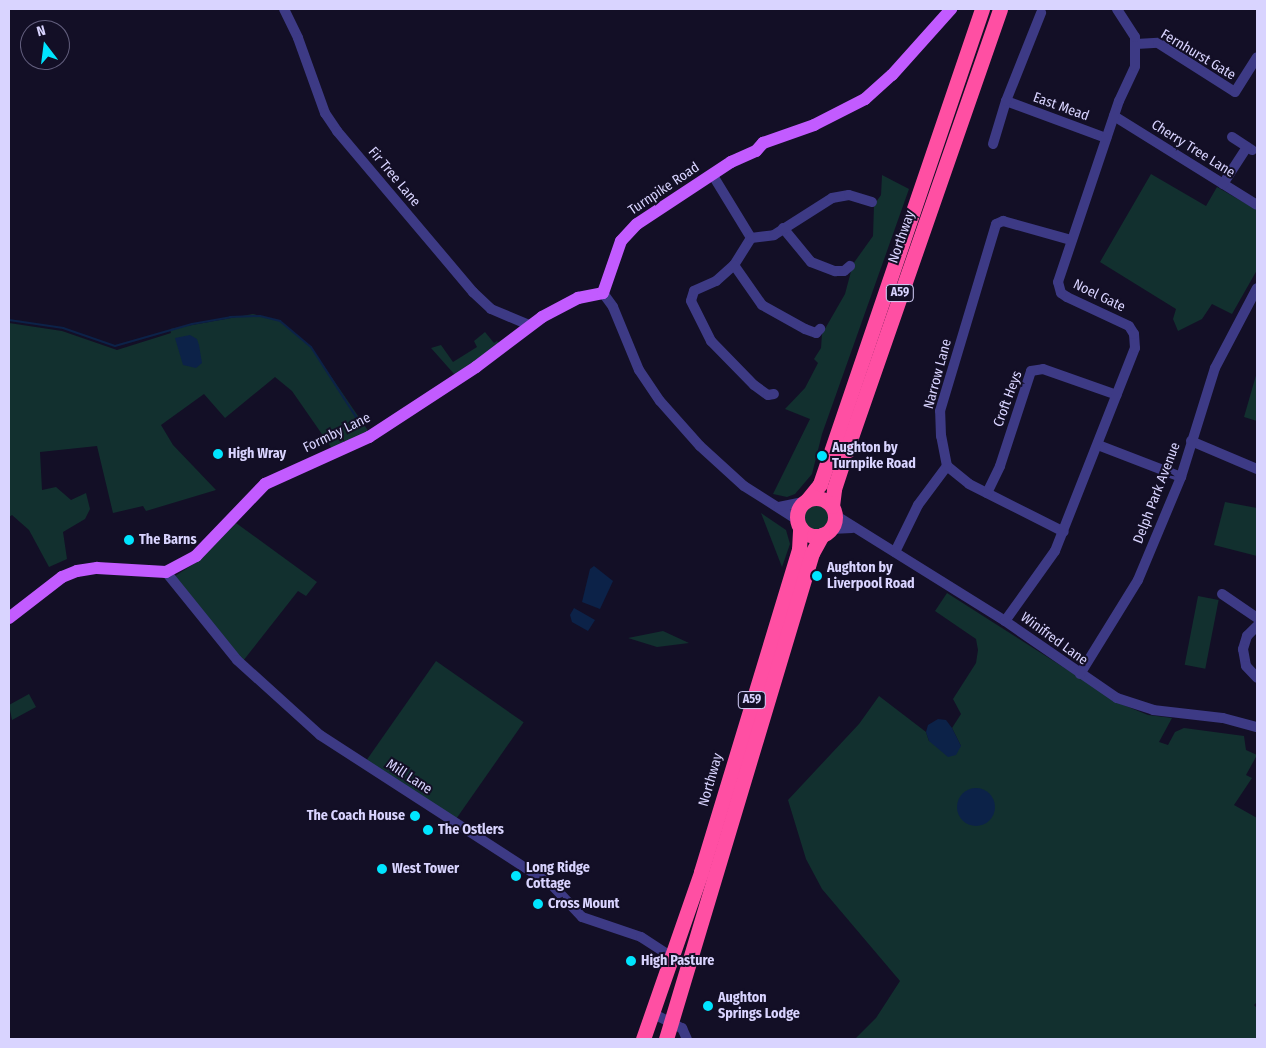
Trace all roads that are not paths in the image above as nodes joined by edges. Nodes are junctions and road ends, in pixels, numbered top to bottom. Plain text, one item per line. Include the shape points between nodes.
1 (284, 9) edge
2 (950, 9) edge
3 (982, 9) edge
4 (996, 9) edge
5 (1000, 9) edge
6 (1118, 9) edge
7 (1037, 16) dead end
8 (994, 24) junction
9 (1136, 44) junction
10 (1257, 57) edge
11 (1006, 101) junction
12 (1114, 116) junction
13 (1232, 137) dead end
14 (1106, 138) junction
15 (993, 144) dead end
16 (712, 174) junction
17 (1223, 184) junction
18 (866, 204) dead end
19 (1257, 204) edge
20 (783, 228) junction
21 (751, 238) junction
22 (1071, 240) junction
23 (734, 265) junction
24 (847, 271) dead end
25 (1257, 288) edge
26 (603, 292) junction
27 (530, 326) junction
28 (818, 334) dead end
29 (1117, 395) junction
30 (770, 397) dead end
31 (1191, 441) junction
32 (1098, 445) junction
33 (947, 466) junction
34 (1257, 469) edge
35 (1180, 477) junction
36 (987, 493) junction
37 (806, 501) junction
38 (780, 507) junction
39 (830, 521) junction
40 (798, 524) junction
41 (1064, 532) junction
42 (895, 552) junction
43 (166, 572) junction
44 (1222, 594) dead end
45 (9, 618) edge
46 (1257, 618) edge
47 (1006, 621) junction
48 (1257, 626) edge
49 (1080, 674) junction
50 (1257, 678) edge
51 (1257, 727) edge
52 (674, 953) junction
53 (692, 960) junction
54 (652, 1013) junction
55 (672, 1021) junction
56 (643, 1039) edge
57 (666, 1039) edge
58 (687, 1039) edge

1 - 27 street, Fir Tree Lane via 325,113 337,131 472,292 491,309
2 - 16 main road, Turnpike Road via 892,75 865,99 814,125 763,143 756,151
3 - 37 highway, Northway / A59 via 820,484
4 - 8 main road
5 - 8 highway, Northway / A59
6 - 9 street, Noel Gate via 1133,32
7 - 11 street
8 - 39 highway, Northway / A59 via 842,465
9 - 10 street, Fernhurst Gate via 1158,43 1235,92
9 - 12 street, Noel Gate via 1135,66
11 - 14 street, East Mead
11 - 15 street
12 - 14 street, Noel Gate
12 - 17 street, Cherry Tree Lane
13 - 17 street via 1249,149
14 - 22 street, Noel Gate
16 - 21 street
16 - 26 main road, Turnpike Road via 644,218 624,236
17 - 19 street, Cherry Tree Lane
18 - 20 street via 850,195 832,198
20 - 21 street via 770,236
20 - 24 street via 811,262
21 - 23 street
22 - 29 street, Noel Gate via 1059,278 1061,292 1125,324 1134,334 1135,348
22 - 33 street, Narrow Lane via 994,220 940,411
23 - 28 street via 762,305 787,321
23 - 30 street via 716,281 694,291 691,301 711,341
25 - 31 street, Delph Park Avenue via 1214,368
26 - 27 main road, Formby Lane via 578,298
26 - 38 street via 613,307 639,370 660,401 700,446 739,482
27 - 43 main road, Formby Lane via 476,367 369,437 265,484 248,498 208,546
29 - 32 street, Noel Gate
29 - 36 street, Croft Heys via 1043,369 1031,371 1000,466
31 - 34 street
31 - 35 street, Delph Park Avenue
32 - 35 street
32 - 41 street, Noel Gate
33 - 36 street
33 - 42 street via 918,505
35 - 49 street, Delph Park Avenue via 1138,580
36 - 41 street
37 - 38 street
37 - 39 highway via 821,499
37 - 40 highway, A59
38 - 40 street
39 - 40 highway via 810,536
39 - 42 street, Winifred Lane via 852,528
39 - 53 highway, Northway / A59 via 812,553
40 - 52 highway, Northway / A59 via 799,550
41 - 47 street, Noel Gate via 1056,551
42 - 47 street, Winifred Lane
43 - 45 main road via 97,568 77,571 62,577
43 - 52 street, Mill Lane via 238,660 320,735 552,885 582,917 641,937 667,954
44 - 46 street
47 - 49 street, Winifred Lane
48 - 50 street via 1247,636 1243,649 1246,666
49 - 51 street, Winifred Lane via 1117,698 1138,706 1223,718
52 - 53 highway
52 - 54 highway, Northway / A59
53 - 55 highway, Northway / A59
54 - 55 street
54 - 56 highway, Northway / A59
55 - 57 highway, Northway / A59
55 - 58 street via 682,1028

